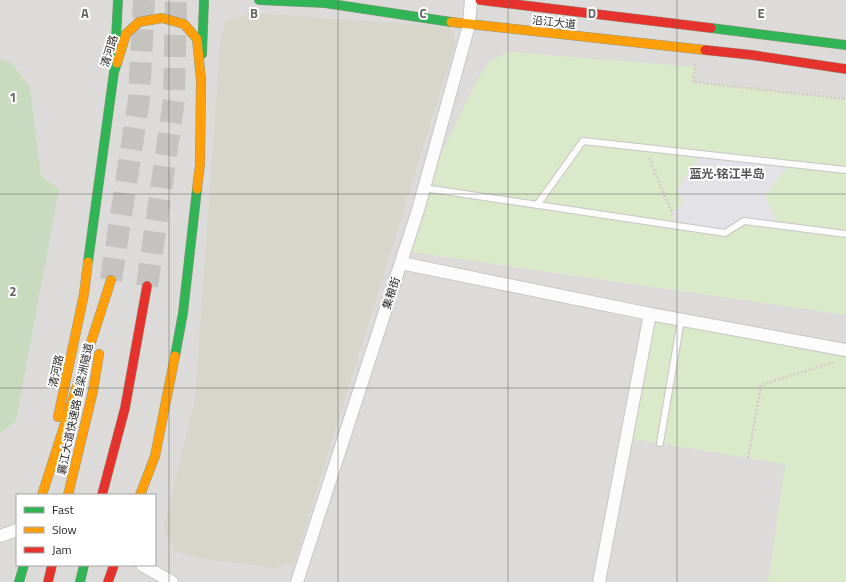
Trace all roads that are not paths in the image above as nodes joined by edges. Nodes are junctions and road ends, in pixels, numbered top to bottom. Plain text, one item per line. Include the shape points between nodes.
1 (118, 0) edge
2 (204, 0) edge
3 (259, 0) edge
4 (471, 0) edge
5 (480, 0) edge
6 (470, 25) junction
7 (846, 45) edge
8 (846, 69) edge
9 (114, 72) junction
10 (201, 80) junction
11 (846, 170) edge
12 (424, 188) junction
13 (537, 205) junction
14 (846, 234) edge
15 (401, 263) junction
16 (146, 286) tunnel mouth
17 (650, 314) junction
18 (681, 320) junction
19 (846, 350) edge
20 (660, 443) dead end
21 (42, 494) edge
22 (42, 494) edge
23 (68, 494) edge
24 (102, 494) edge
25 (140, 494) edge
26 (16, 530) edge
27 (0, 536) edge
28 (24, 566) edge
29 (52, 566) edge
30 (84, 566) edge
31 (114, 566) edge
32 (144, 566) edge
33 (19, 582) edge
34 (48, 582) edge
35 (80, 582) edge
36 (108, 582) edge
37 (172, 582) edge
38 (297, 582) edge
39 (599, 582) edge

1 - 9 main road
2 - 10 main road
3 - 6 main road, 沿江大道 via 325,3
4 - 6 street, 集粮街
5 - 7 main road, 沿江大道
6 - 8 main road, 沿江大道 via 752,55
6 - 12 street, 集粮街
9 - 10 main road, 清河路 via 126,34 139,22 162,18 184,24 197,39
9 - 21 main road, 清河路 via 84,294
10 - 25 main road, 清河路 via 200,164 184,313 155,456
11 - 13 lane via 582,140
12 - 13 lane
12 - 15 street, 集粮街
13 - 14 lane via 725,233 744,222
15 - 17 street
15 - 38 street, 集粮街
16 - 24 main road via 125,408
17 - 18 street
17 - 39 street
18 - 19 street
18 - 20 lane
22 - 23 main road, 襄江大道快速路 鱼梁洲隧道 via 111,280 93,391
26 - 27 street
28 - 33 main road
29 - 34 main road
30 - 35 main road
31 - 36 main road
32 - 37 street

